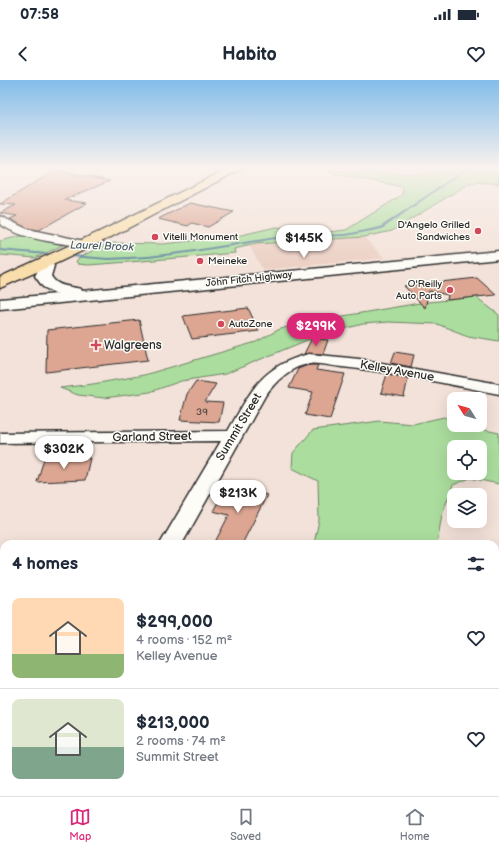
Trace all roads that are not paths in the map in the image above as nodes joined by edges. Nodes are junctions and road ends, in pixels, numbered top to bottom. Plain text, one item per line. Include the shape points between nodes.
1 (172, 200) edge
2 (0, 219) edge
3 (79, 246) junction
4 (499, 255) edge
5 (49, 263) junction
6 (0, 283) edge
7 (112, 292) junction
8 (0, 297) edge
9 (0, 304) edge
10 (294, 363) joint
11 (499, 389) edge
12 (233, 436) junction
13 (0, 438) edge
14 (173, 540) edge

1 - 3 main road
2 - 3 street via 24,232
3 - 5 main road
4 - 7 main road, John Fitch Highway
5 - 6 main road via 16,274
5 - 7 main road via 43,276 44,281 58,289 72,292
5 - 8 main road
7 - 9 main road, John Fitch Highway
10 - 11 street, Kelley Avenue via 310,359 338,361
10 - 12 street, Summit Street via 277,373 262,388
12 - 13 street, Garland Street
12 - 14 street, Summit Street

